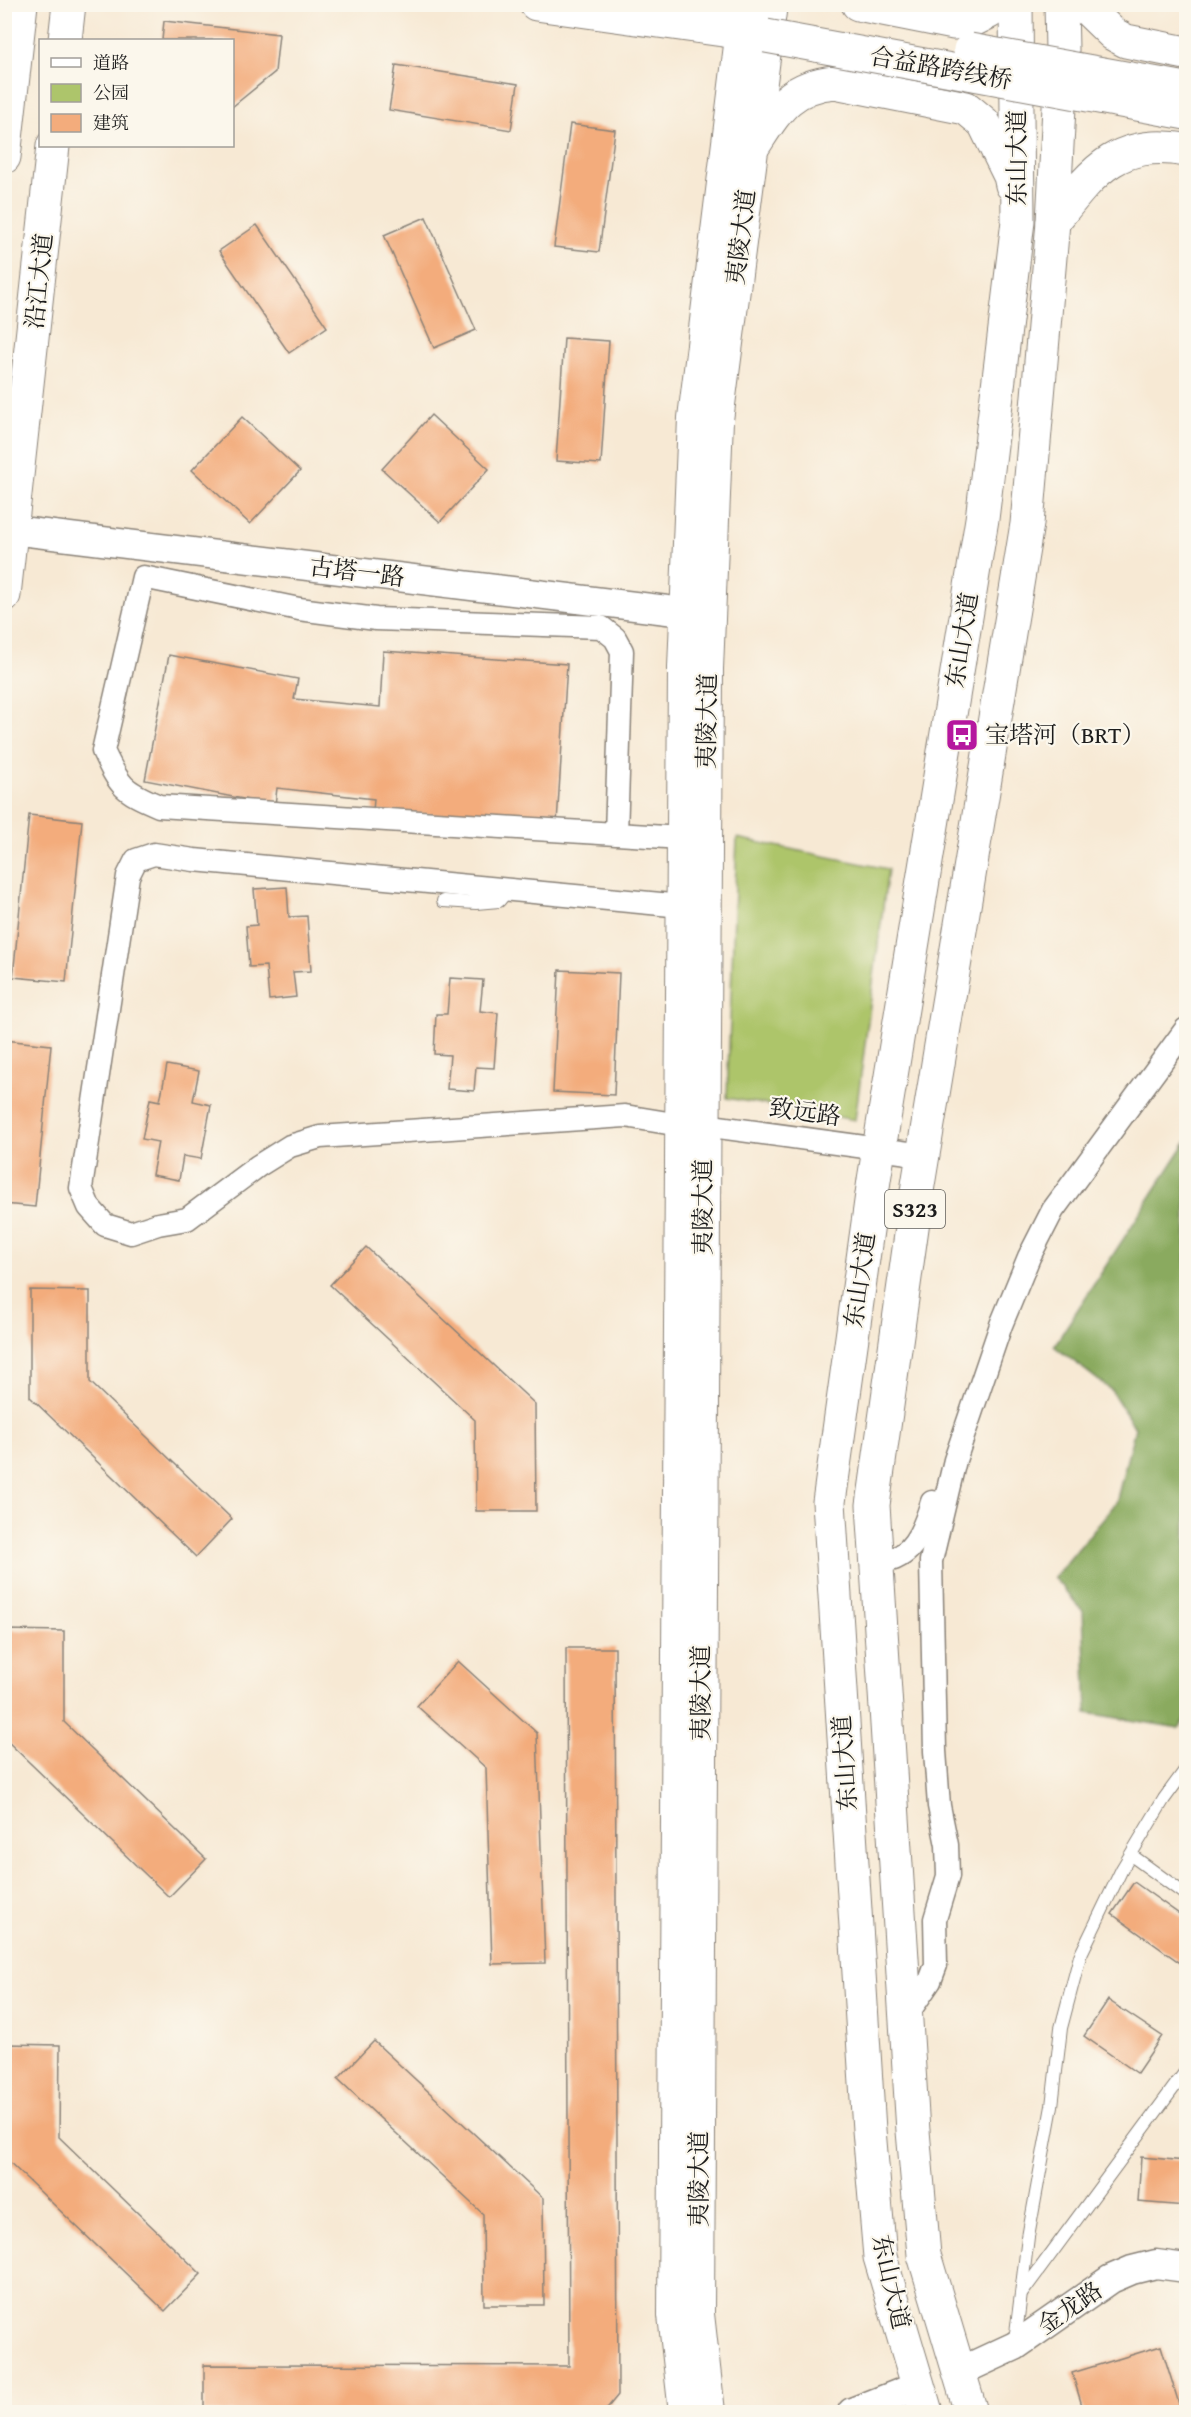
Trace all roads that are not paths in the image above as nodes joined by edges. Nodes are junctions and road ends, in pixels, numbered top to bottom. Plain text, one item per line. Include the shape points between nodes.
1 (21, 4) edge
2 (69, 4) edge
3 (536, 4) edge
4 (706, 4) edge
5 (858, 4) edge
6 (995, 4) edge
7 (1016, 4) edge
8 (1061, 4) edge
9 (1082, 4) edge
10 (756, 17) edge
11 (65, 39) edge
12 (1186, 53) edge
13 (1186, 89) edge
14 (1186, 113) edge
15 (53, 147) edge
16 (752, 148) junction
17 (1186, 150) edge
18 (4, 156) edge
19 (1017, 221) junction
20 (1053, 222) junction
21 (8, 529) edge
22 (4, 595) edge
23 (698, 614) junction
24 (616, 834) junction
25 (682, 838) junction
26 (509, 889) junction
27 (443, 901) dead end
28 (682, 906) junction
29 (1186, 1029) edge
30 (692, 1125) junction
31 (879, 1149) junction
32 (923, 1155) junction
33 (946, 1492) junction
34 (877, 1562) junction
35 (1186, 1769) edge
36 (1131, 1855) junction
37 (1186, 1895) edge
38 (906, 2016) junction
39 (1186, 2071) edge
40 (1186, 2268) edge
41 (1021, 2294) junction
42 (1015, 2346) junction
43 (958, 2372) junction
44 (922, 2399) edge
45 (685, 2412) edge
46 (709, 2412) edge
47 (852, 2412) edge
48 (971, 2412) edge

1 - 18 main road
2 - 11 main road
3 - 10 main road
4 - 10 main road
5 - 6 main road via 954,23 973,20
7 - 19 main road, 东山大道
8 - 20 main road, 东山大道 / S323
9 - 12 main road via 1113,34 1126,41
10 - 13 main road, 合益路跨线桥, bridge
10 - 14 main road, 合益路跨线桥, bridge
10 - 16 main road, 夷陵大道
10 - 23 main road, 夷陵大道 via 694,418
15 - 21 main road, 沿江大道
16 - 19 main road via 779,108 813,84 835,82 966,108 984,123 1010,176
16 - 23 main road, 夷陵大道 via 717,420
17 - 20 main road via 1137,149 1116,158 1099,168
19 - 31 main road, 东山大道 via 982,519
20 - 32 main road, 东山大道 / S323 via 1027,524
21 - 22 main road, 沿江大道
21 - 23 street, 古塔一路
23 - 25 main road, 夷陵大道
23 - 30 main road, 夷陵大道 via 707,669
24 - 24 street via 159,807 130,794 115,776 103,751 143,577 298,609 376,619 601,627 615,638 622,651
24 - 25 street
25 - 28 main road, 夷陵大道
26 - 27 lane via 499,901
26 - 28 street, 致远路
26 - 30 street, 致远路 via 154,854 136,860 128,876 81,1188 89,1207 105,1225 131,1233 187,1219 290,1146 320,1137 625,1116
28 - 30 main road, 夷陵大道
29 - 33 street via 1053,1210 1001,1325
30 - 31 street, 致远路
30 - 45 main road, 夷陵大道 via 674,2315
30 - 46 main road, 夷陵大道 via 698,2314
31 - 32 street, 致远路
31 - 44 main road, 东山大道 via 829,1502 880,2256
32 - 34 main road, 东山大道 / S323 via 873,1505
33 - 34 street via 932,1501 913,1545 896,1558
33 - 38 street via 931,1573 935,1752 948,1876 935,1919 936,1965
34 - 38 main road, 东山大道 / S323
35 - 36 lane
36 - 37 lane
36 - 41 lane via 1080,1956 1061,2028
38 - 43 main road, 东山大道 / S323 via 924,2255
39 - 41 lane
40 - 42 street, 金龙路 via 1156,2264 1111,2279
41 - 42 lane
42 - 43 street, 金龙路
43 - 48 main road, 东山大道 / S323
44 - 47 street

